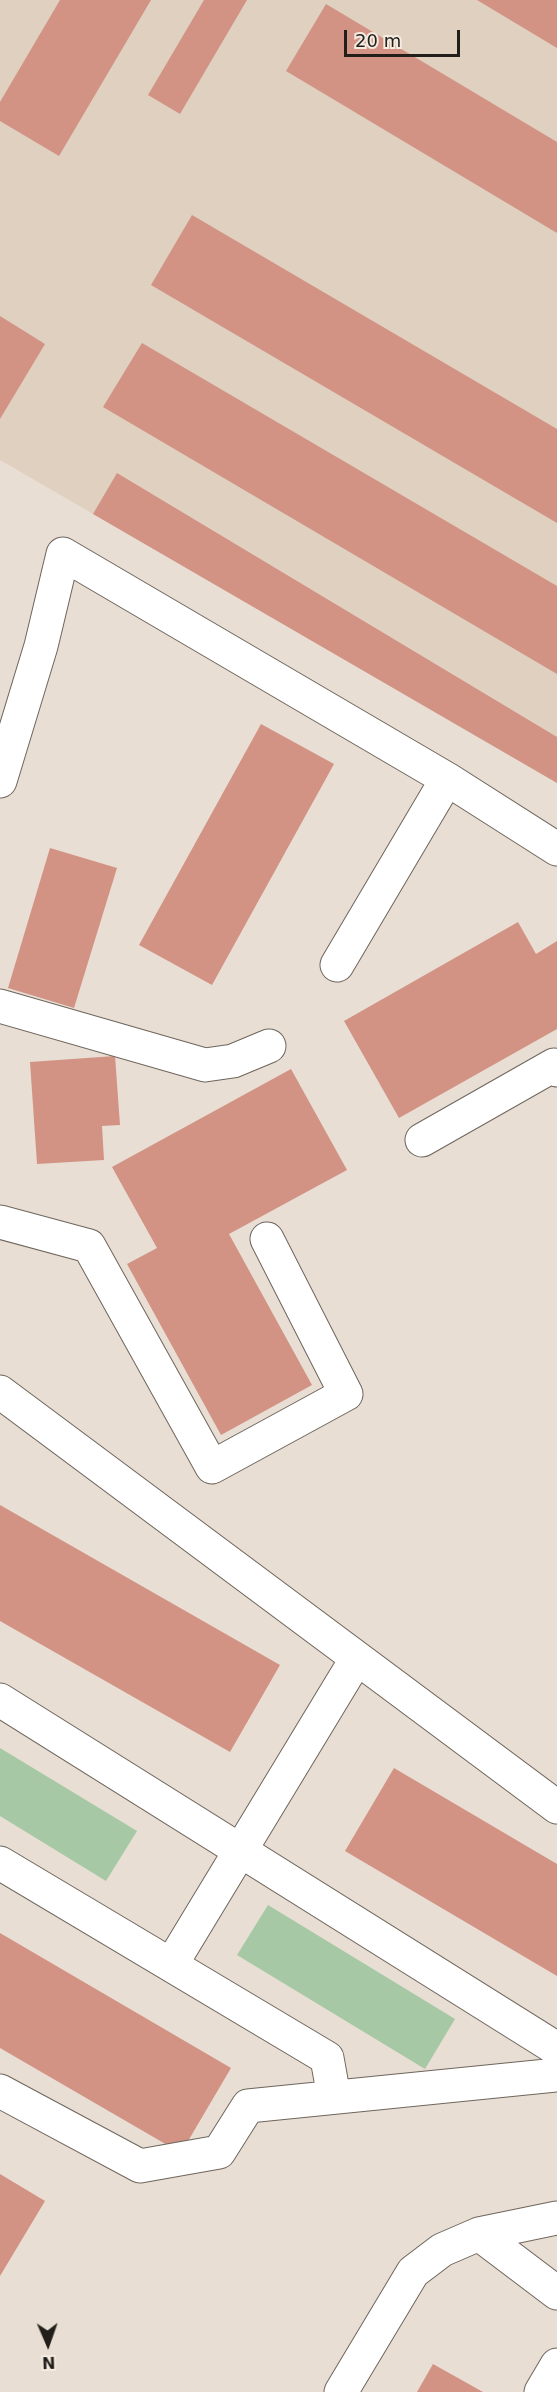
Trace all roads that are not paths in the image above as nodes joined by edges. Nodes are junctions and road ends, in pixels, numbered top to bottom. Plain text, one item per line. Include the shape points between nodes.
1 (4, 746) edge
2 (447, 779) junction
3 (0, 781) edge
4 (557, 849) edge
5 (337, 965) dead end
6 (0, 1006) edge
7 (269, 1046) dead end
8 (557, 1071) edge
9 (422, 1140) dead end
10 (0, 1221) edge
11 (267, 1239) dead end
12 (0, 1392) edge
13 (357, 1658) junction
14 (0, 1700) edge
15 (557, 1807) edge
16 (240, 1850) junction
17 (0, 1863) edge
18 (171, 1965) junction
19 (557, 2049) edge
20 (557, 2075) edge
21 (0, 2091) edge
22 (334, 2097) junction
23 (557, 2218) edge
24 (479, 2234) junction
25 (557, 2293) edge
26 (557, 2366) edge
27 (341, 2392) edge
28 (541, 2392) edge

1 - 2 street via 41,646 63,554
1 - 3 street
2 - 4 street
2 - 5 street
6 - 7 street via 205,1065 233,1060
8 - 9 street via 554,1065
10 - 11 street via 89,1246 212,1467 346,1394
12 - 13 street
13 - 15 street
13 - 16 street
14 - 16 street
16 - 18 street
16 - 19 street
17 - 18 street
18 - 22 street via 327,2058
20 - 22 street
21 - 22 street via 140,2166 219,2152 248,2106
23 - 24 street
24 - 25 street
24 - 27 street via 442,2250 413,2272
26 - 28 street

